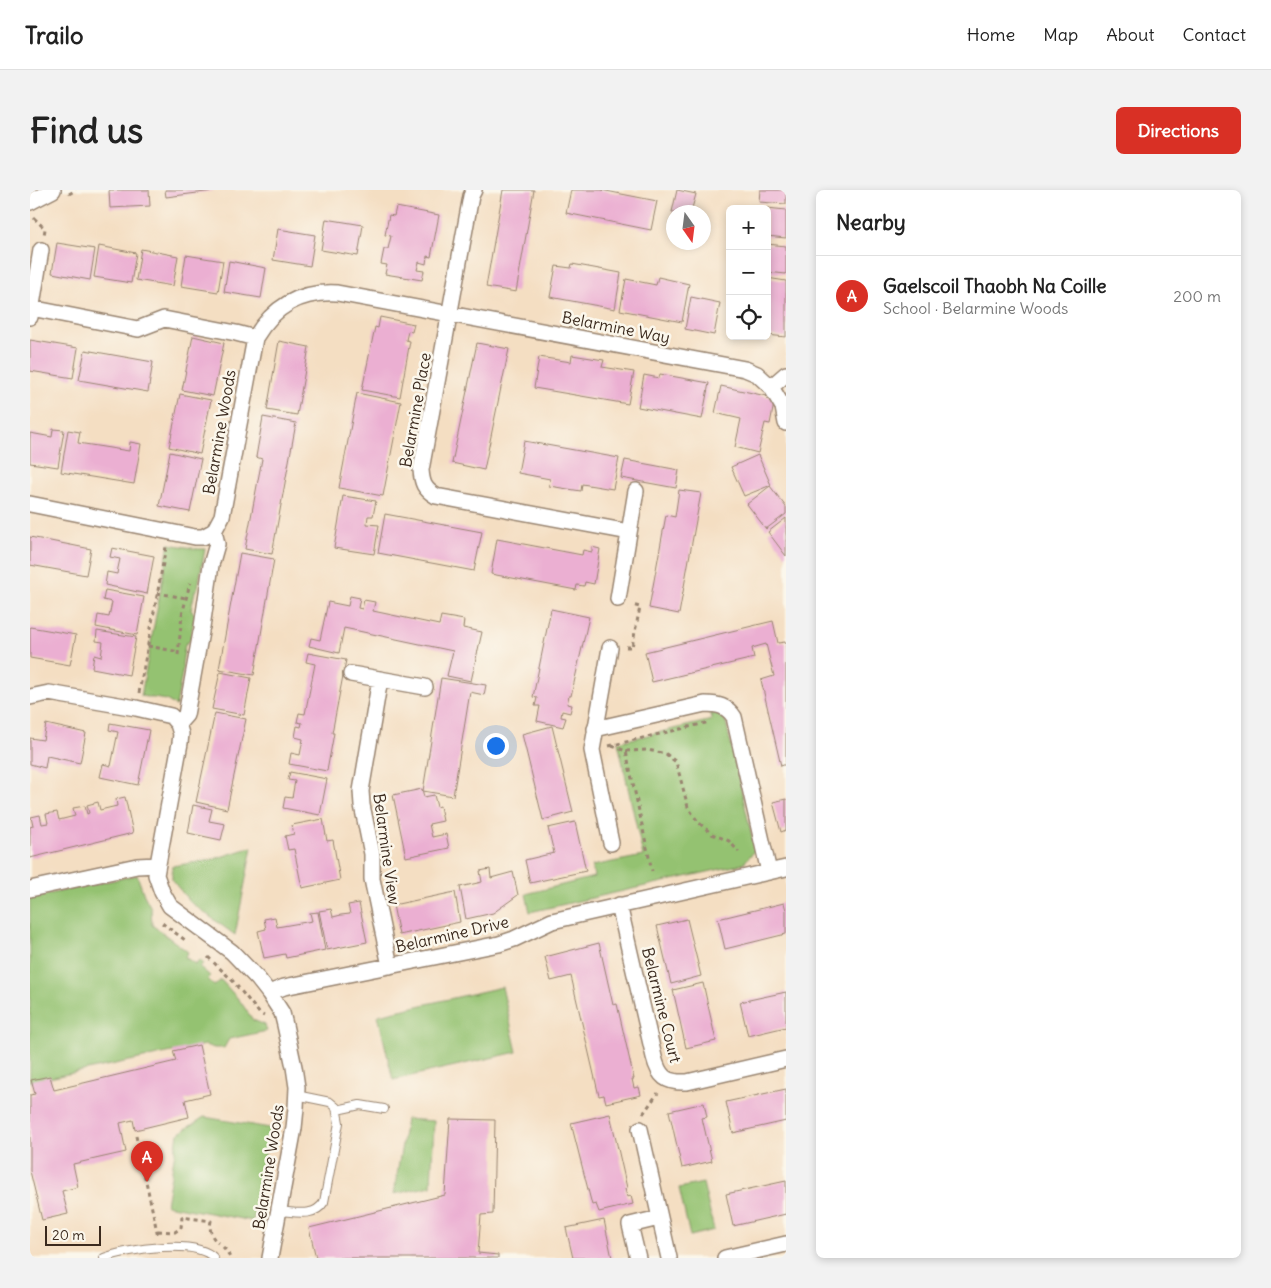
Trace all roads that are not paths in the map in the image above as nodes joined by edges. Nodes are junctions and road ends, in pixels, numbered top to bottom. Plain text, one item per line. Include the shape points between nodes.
1 (53, 190) edge
2 (474, 190) edge
3 (30, 202) edge
4 (41, 250) dead end
5 (31, 312) edge
6 (450, 314) junction
7 (255, 338) junction
8 (786, 374) edge
9 (771, 387) junction
10 (786, 423) edge
11 (636, 491) dead end
12 (30, 504) edge
13 (214, 531) junction
14 (629, 532) junction
15 (618, 599) road end
16 (610, 648) road end
17 (351, 674) dead end
18 (380, 678) junction
19 (425, 687) dead end
20 (30, 697) edge
21 (178, 724) junction
22 (595, 729) junction
23 (611, 843) dead end
24 (157, 865) junction
25 (786, 868) edge
26 (769, 872) junction
27 (30, 890) edge
28 (619, 905) junction
29 (390, 966) junction
30 (269, 992) junction
31 (786, 1059) edge
32 (296, 1095) junction
33 (384, 1109) dead end
34 (337, 1110) junction
35 (640, 1129) road end
36 (279, 1211) junction
37 (659, 1218) junction
38 (786, 1244) edge
39 (104, 1258) edge
40 (214, 1258) edge
41 (270, 1258) edge
42 (638, 1258) edge
43 (668, 1258) edge
44 (725, 1258) edge

1 - 3 street
2 - 6 street, Belarmine Place
4 - 5 street
5 - 7 street via 138,329 164,319
6 - 7 street, Belarmine Woods via 337,292 316,293 301,297 273,313
6 - 9 street, Belarmine Way via 745,369 757,374
6 - 14 street, Belarmine Place via 421,470 427,491 436,496
7 - 13 street, Belarmine Woods via 221,521
8 - 9 street
9 - 10 street via 783,407
11 - 14 street
12 - 13 street via 195,537
13 - 21 street, Belarmine Woods via 217,544 198,656 186,715
14 - 15 street
16 - 22 street
17 - 18 street
18 - 19 street
18 - 29 street, Belarmine View via 360,791 372,854 372,879
20 - 21 street via 49,693 136,708 171,716
21 - 24 street, Belarmine Woods via 180,743
22 - 23 street via 592,750
22 - 26 street via 705,704 725,707 734,717
24 - 27 street via 137,866
24 - 30 street, Belarmine Woods via 156,875 170,906 232,952
25 - 26 street, Belarmine Drive
26 - 28 street, Belarmine Drive
28 - 29 street, Belarmine Drive via 552,921 499,944
28 - 31 street, Belarmine Court via 657,1068 668,1080 687,1082
29 - 30 street, Belarmine Drive
30 - 32 street, Belarmine Woods via 285,1025
32 - 34 lane via 330,1102
32 - 36 street, Belarmine Woods via 294,1128
33 - 34 lane via 360,1105
34 - 36 lane via 339,1123 324,1202 315,1212
35 - 37 street
36 - 41 street, Belarmine Woods
37 - 42 street via 630,1225
37 - 43 street
38 - 44 street
39 - 40 lane via 158,1248 198,1249

